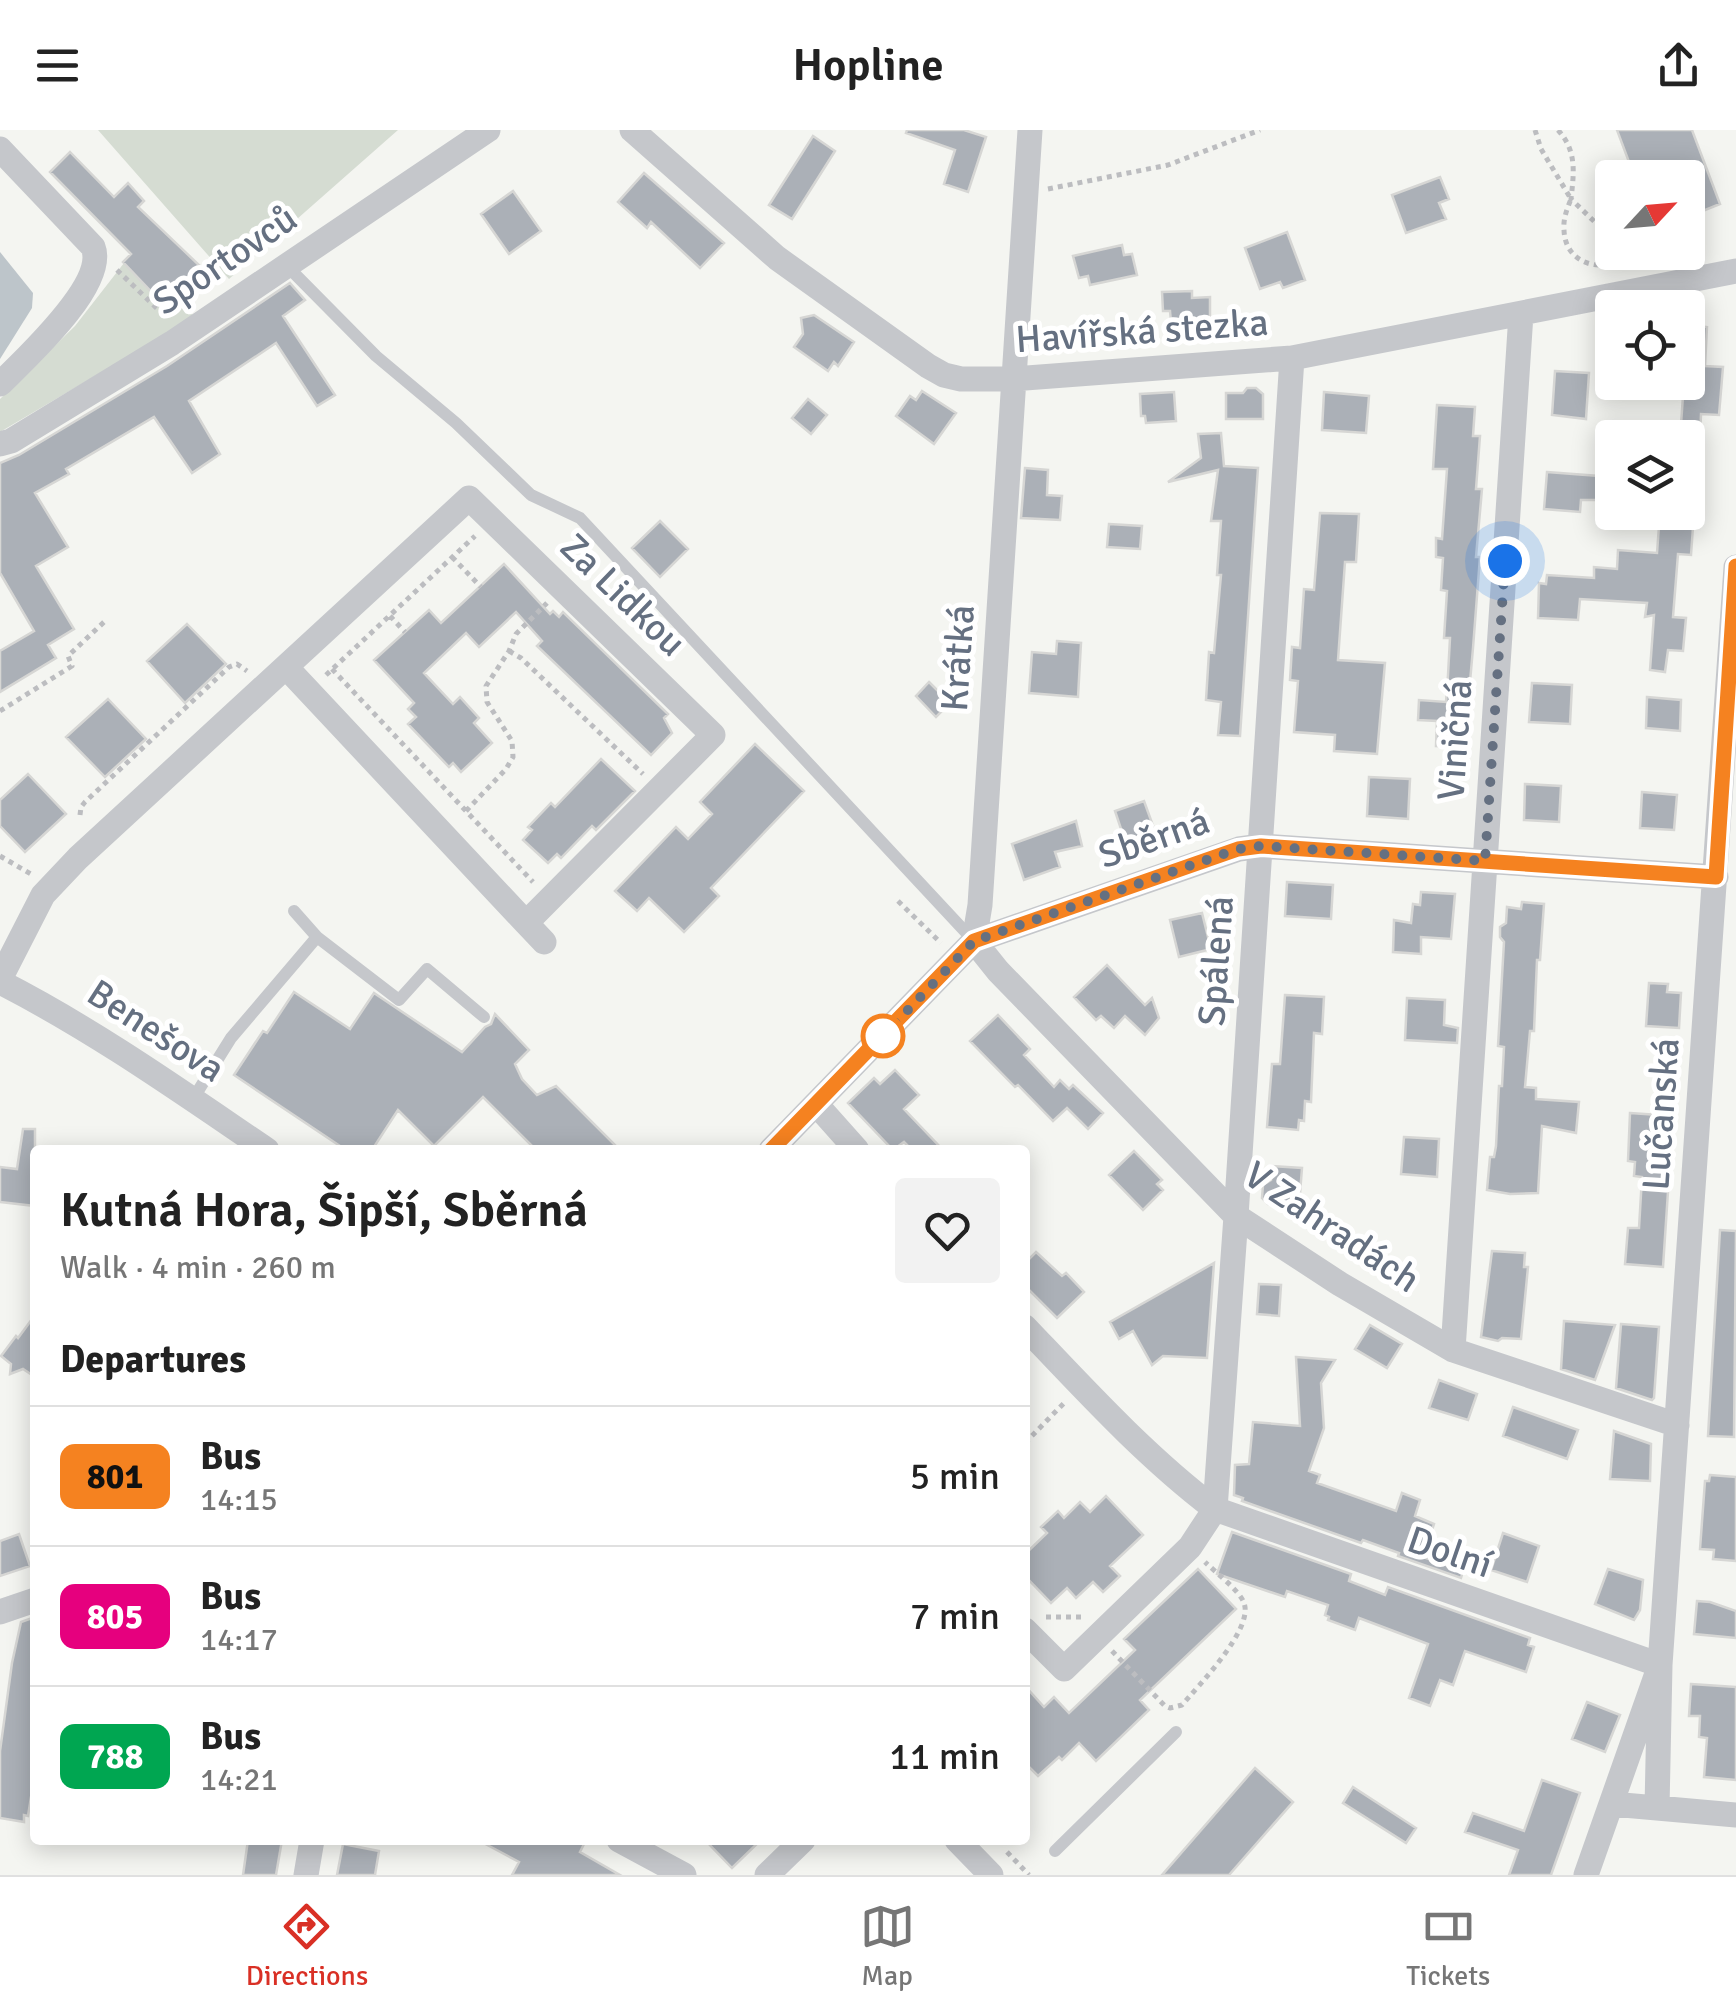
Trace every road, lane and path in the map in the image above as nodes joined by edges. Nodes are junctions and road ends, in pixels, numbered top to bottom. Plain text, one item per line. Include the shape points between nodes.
1 (488, 130) edge
2 (632, 130) edge
3 (1030, 130) edge
4 (1260, 130) edge
5 (1535, 130) edge
6 (1558, 130) edge
7 (0, 149) edge
8 (1025, 194) junction
9 (1571, 199) junction
10 (1595, 221) edge
11 (94, 247) junction
12 (286, 264) junction
13 (1595, 266) edge
14 (1736, 270) edge
15 (1521, 314) junction
16 (196, 326) junction
17 (1292, 358) junction
18 (1013, 379) junction
19 (0, 384) edge
20 (0, 444) edge
21 (492, 520) junction
22 (452, 558) junction
23 (1736, 567) edge
24 (480, 586) dead end
25 (562, 588) junction
26 (390, 615) junction
27 (104, 622) dead end
28 (405, 632) dead end
29 (510, 652) junction
30 (286, 667) junction
31 (332, 669) junction
32 (308, 691) junction
33 (0, 711) edge
34 (640, 772) dead end
35 (466, 811) junction
36 (1261, 846) junction
37 (0, 856) edge
38 (1485, 861) junction
39 (34, 876) dead end
40 (1716, 877) junction
41 (550, 900) junction
42 (898, 901) dead end
43 (294, 912) dead end
44 (317, 937) junction
45 (965, 950) junction
46 (0, 980) edge
47 (484, 1017) dead end
48 (193, 1100) junction
49 (816, 1104) junction
50 (260, 1145) edge
51 (776, 1145) edge
52 (853, 1145) edge
53 (1236, 1216) junction
54 (1030, 1332) edge
55 (1453, 1350) junction
56 (1082, 1386) junction
57 (1677, 1425) junction
58 (1030, 1437) edge
59 (1214, 1509) junction
60 (1190, 1548) junction
61 (30, 1602) edge
62 (1, 1617) edge
63 (1036, 1623) edge
64 (1106, 1628) junction
65 (1660, 1665) junction
66 (1176, 1732) dead end
67 (1612, 1804) junction
68 (1657, 1808) junction
69 (1736, 1815) edge
70 (311, 1845) edge
71 (628, 1845) edge
72 (798, 1845) edge
73 (962, 1845) edge
74 (1055, 1851) dead end
75 (1006, 1852) dead end
76 (306, 1875) edge
77 (684, 1875) edge
78 (767, 1875) edge
79 (991, 1875) edge
80 (1029, 1875) edge
81 (1586, 1875) edge

1 - 12 street, Sportovců
2 - 18 street, Havířská stezka via 777,258 928,366 961,379
3 - 8 street, Krátká
4 - 8 path via 1168,165
5 - 9 path
6 - 9 path via 1573,154
7 - 11 street
8 - 18 street, Krátká
9 - 10 path
9 - 13 path via 1566,244
11 - 16 path via 168,319
11 - 19 street, Sportovců via 94,270 61,323
12 - 16 street, Sportovců
12 - 45 lane via 376,356 531,495 580,518
14 - 15 street, Havířská stezka
15 - 17 street, Havířská stezka
15 - 38 street, Viničná
16 - 20 street, Sportovců
17 - 18 street, Havířská stezka
17 - 36 street, Spálená
18 - 45 street, Krátká via 980,905
21 - 22 path
21 - 25 street, Za Lidkou
21 - 30 street, Za Lidkou via 469,498
22 - 24 path
22 - 26 path
23 - 40 street, Lučanská
25 - 29 path via 516,634
25 - 41 street, Za Lidkou via 713,735
26 - 28 path
26 - 31 path
27 - 33 path via 68,656 72,666
29 - 34 path
29 - 35 path via 485,694 512,741 513,758
30 - 32 street, Za Lidkou
30 - 46 street, Za Lidkou via 67,868 43,896
31 - 32 path
31 - 35 path
32 - 41 street, Za Lidkou via 535,933
35 - 41 path
36 - 38 street, Sběrná
36 - 45 street, Sběrná
36 - 53 street, Spálená
37 - 39 path
38 - 40 street, Sběrná
38 - 55 street, Viničná
40 - 57 street, Lučanská
42 - 45 path
43 - 44 lane
44 - 47 lane via 398,1000 427,968
44 - 48 lane via 232,1038
45 - 49 street, Sběrná
45 - 53 street, V Zahradách via 998,971
46 - 48 street, Benešova
48 - 50 street, Benešova
49 - 51 street, Sběrná
49 - 52 street
53 - 55 street, V Zahradách
53 - 59 street, Spálená
54 - 56 street, Dolní
55 - 57 street, V Zahradách
56 - 58 path
56 - 59 street, Dolní
57 - 65 street, Lučanská
59 - 60 street
59 - 65 street, Dolní
60 - 64 street
60 - 64 path via 1242,1599 1246,1614 1231,1646 1182,1704 1165,1706 1105,1644
61 - 62 street
63 - 64 path via 1095,1616
63 - 64 street via 1064,1669
65 - 67 street, Lučanská
65 - 68 street, Lučanská
66 - 74 lane
67 - 68 street
67 - 81 street, Lučanská
68 - 69 street
70 - 76 street
71 - 77 street
72 - 78 street
73 - 79 street
75 - 80 path

